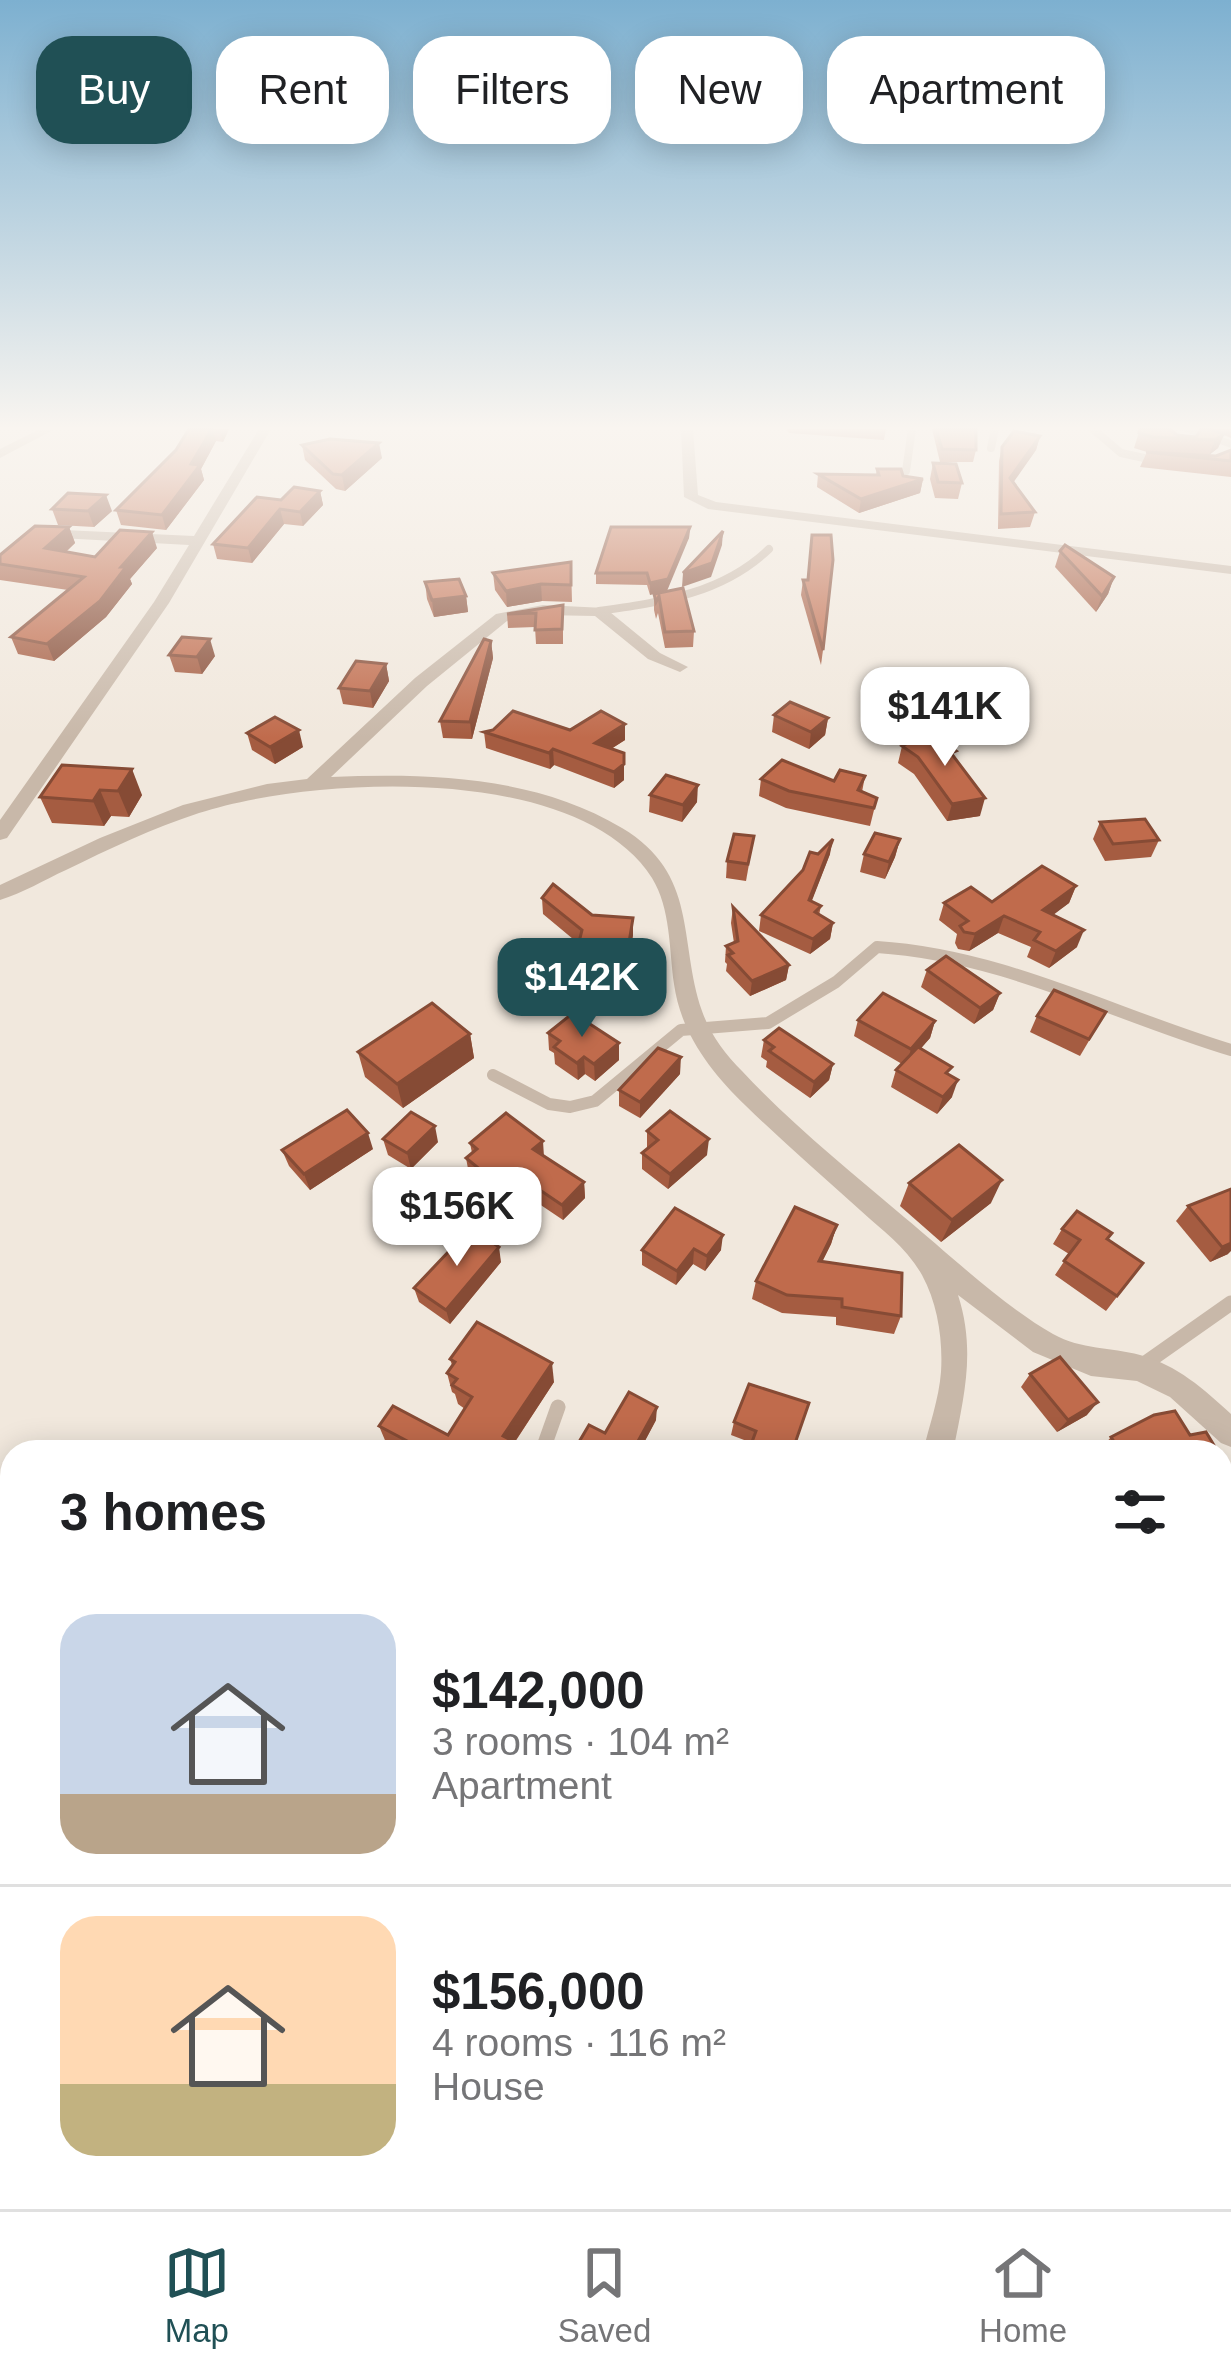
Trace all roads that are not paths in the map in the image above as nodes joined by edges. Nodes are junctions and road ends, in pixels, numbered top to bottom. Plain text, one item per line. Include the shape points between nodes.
1 (204, 532) edge
2 (924, 532) edge
3 (41, 533) edge
4 (199, 541) junction
5 (769, 549) dead end
6 (1231, 570) edge
7 (599, 611) junction
8 (680, 667) dead end
9 (313, 784) junction
10 (0, 834) edge
11 (0, 893) edge
12 (697, 1027) junction
13 (1231, 1050) edge
14 (493, 1075) dead end
15 (922, 1252) junction
16 (1231, 1303) edge
17 (1139, 1368) junction
18 (558, 1407) dead end
19 (1231, 1433) edge
20 (546, 1440) edge
21 (941, 1440) edge

1 - 4 street
2 - 6 street
3 - 4 street
4 - 10 street
5 - 7 lane via 729,583
7 - 8 street
7 - 9 street via 543,610 488,624
9 - 11 street via 214,801
9 - 12 street via 467,783 621,832 661,874
12 - 13 lane via 767,1023 877,947 916,947 1009,968
12 - 14 lane via 669,1039 596,1101 549,1104
12 - 15 street via 753,1097
15 - 17 street via 1043,1343 1091,1363
15 - 21 street via 949,1304 955,1372
16 - 17 lane
17 - 19 street via 1180,1388
18 - 20 lane

